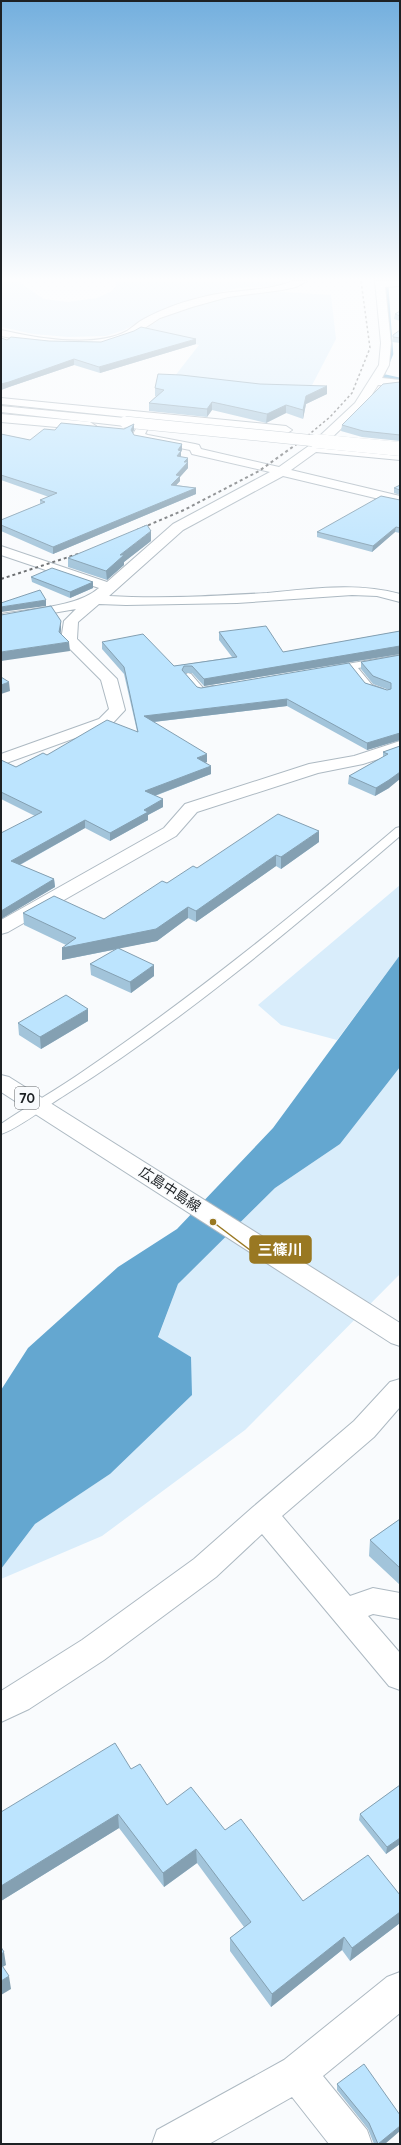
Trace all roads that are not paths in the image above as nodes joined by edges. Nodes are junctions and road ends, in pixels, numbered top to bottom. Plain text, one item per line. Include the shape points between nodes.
1 (374, 381) edge
2 (375, 381) edge
3 (400, 383) edge
4 (1, 401) edge
5 (1, 409) edge
6 (1, 418) edge
7 (141, 430) junction
8 (286, 430) dead end
9 (330, 434) junction
10 (253, 441) dead end
11 (400, 442) edge
12 (314, 448) junction
13 (400, 449) edge
14 (400, 456) edge
15 (280, 472) junction
16 (400, 500) edge
17 (1, 550) edge
18 (109, 587) junction
19 (95, 598) junction
20 (400, 598) edge
21 (1, 618) edge
22 (400, 658) edge
23 (351, 666) junction
24 (329, 670) edge
25 (188, 676) edge
26 (223, 687) edge
27 (386, 693) edge
28 (400, 746) edge
29 (1, 760) edge
30 (400, 830) edge
31 (1, 928) edge
32 (1, 1082) edge
33 (45, 1110) junction
34 (1, 1130) edge
35 (400, 1336) edge
36 (400, 1389) edge
37 (263, 1515) junction
38 (400, 1606) edge
39 (345, 1611) junction
40 (400, 1676) edge
41 (1, 1706) edge
42 (400, 1990) edge
43 (296, 2073) junction
44 (171, 2144) edge
45 (353, 2144) edge

1 - 9 street via 360,405
2 - 3 street
4 - 8 street
5 - 13 street, bridge
6 - 7 street
7 - 10 street
7 - 15 street via 138,436 182,444 195,448 196,451
9 - 11 street
9 - 12 street
12 - 14 street
12 - 15 street
15 - 16 street
15 - 18 street via 178,527
17 - 18 street
18 - 19 street
19 - 20 street via 126,601 237,599 352,591 377,592
19 - 21 street via 66,608
19 - 29 street via 71,621 69,640 109,679 117,710 105,722
22 - 23 lane
23 - 24 lane
23 - 27 lane via 369,687
25 - 26 lane via 201,691
28 - 31 street via 357,760 315,768 191,808 170,832
30 - 33 lane via 297,917
32 - 33 street, 広島中島線 / 70
33 - 34 lane
33 - 35 street, 広島中島線 / 70
36 - 37 street via 364,1429
37 - 39 street
37 - 41 street via 205,1568 99,1646 18,1699
38 - 39 street via 373,1601
39 - 40 street
42 - 43 street
43 - 44 street
43 - 45 street

